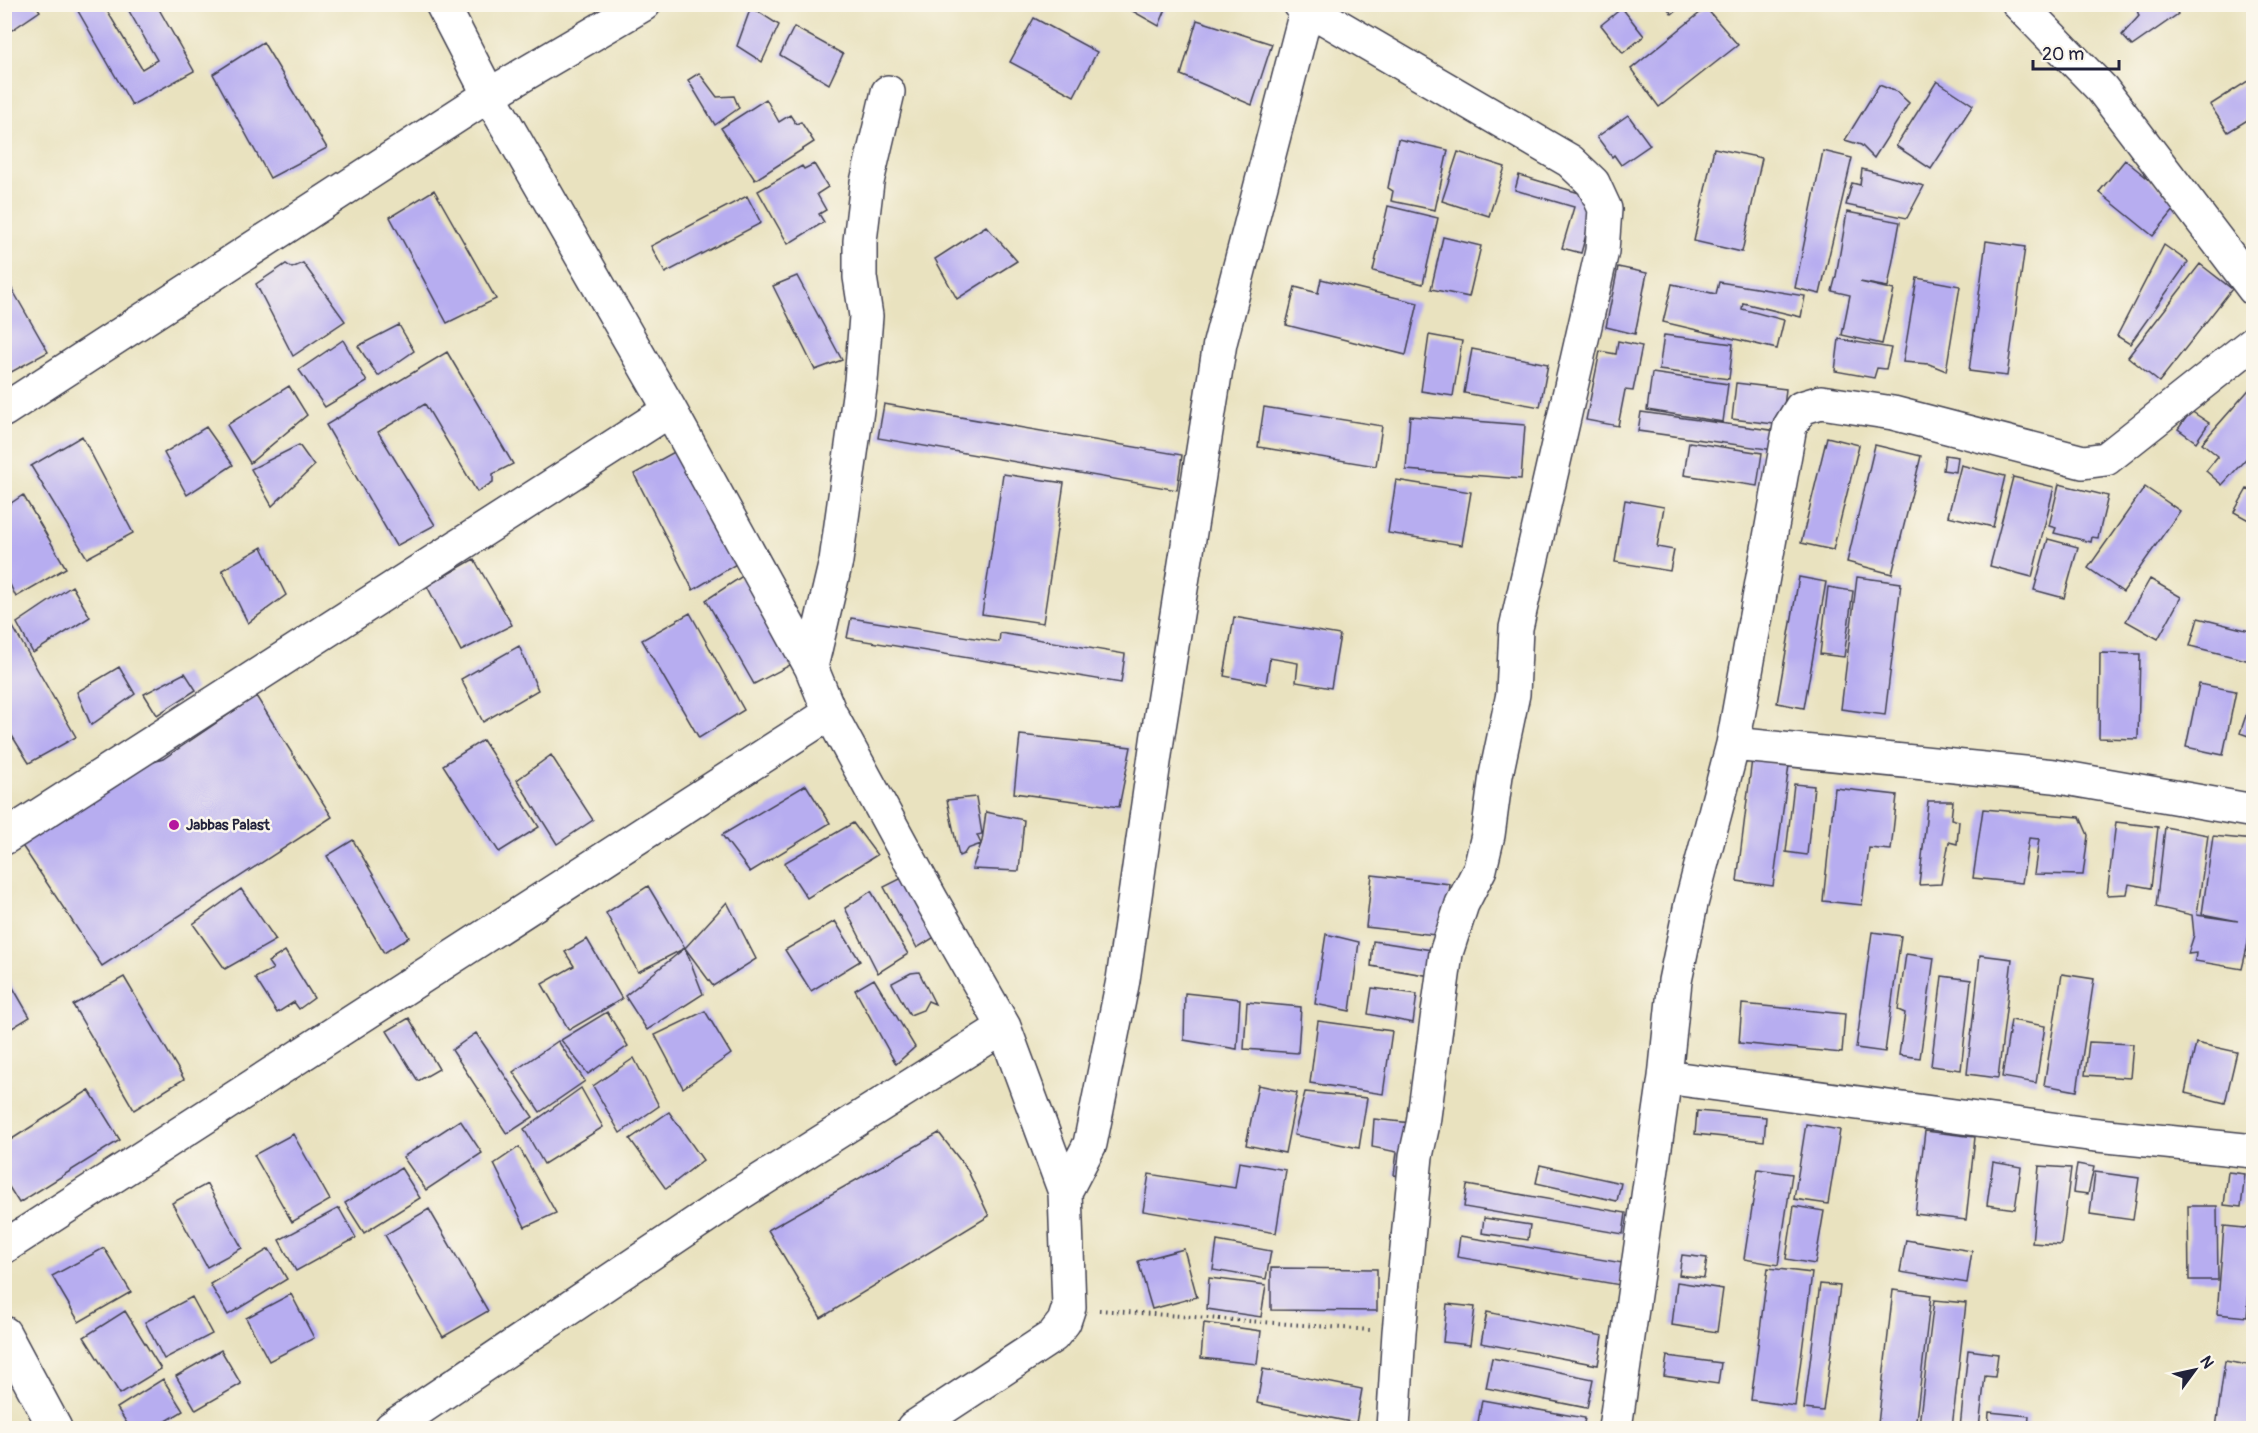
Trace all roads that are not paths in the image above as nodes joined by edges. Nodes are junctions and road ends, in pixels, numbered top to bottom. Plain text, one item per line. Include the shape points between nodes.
1 (442, 4) edge
2 (644, 4) edge
3 (2019, 4) edge
4 (1304, 6) edge
5 (888, 92) dead end
6 (489, 95) junction
7 (2253, 289) edge
8 (2253, 342) edge
9 (4, 410) edge
10 (670, 410) junction
11 (811, 667) junction
12 (830, 714) junction
13 (1733, 744) junction
14 (2253, 812) edge
15 (4, 838) edge
16 (1004, 1027) junction
17 (1665, 1077) junction
18 (2253, 1151) edge
19 (1065, 1192) junction
20 (4, 1247) edge
21 (4, 1333) edge
22 (55, 1428) edge
23 (391, 1428) edge
24 (914, 1428) edge
25 (1393, 1428) edge
26 (1615, 1428) edge

1 - 6 street
2 - 6 street
3 - 7 street via 2102,89
4 - 19 street via 1220,344 1123,980 1090,1144
4 - 25 street via 1570,161 1593,183 1605,208 1602,251 1516,628 1513,694 1488,835 1480,869 1462,904 1446,953 1416,1156
5 - 11 street via 867,182 860,241 866,316 861,381 836,561
6 - 9 street
6 - 10 street
8 - 13 street via 2106,459 2083,462 1893,413 1821,402 1801,408 1790,426
10 - 11 street
10 - 15 street
11 - 12 street
12 - 16 street
12 - 20 street
13 - 14 street via 2054,776
13 - 17 street via 1677,970
16 - 19 street
16 - 23 street via 739,1194
17 - 18 street via 2088,1134
17 - 26 street
19 - 24 street via 1069,1308 1064,1322 1053,1336
21 - 22 street

